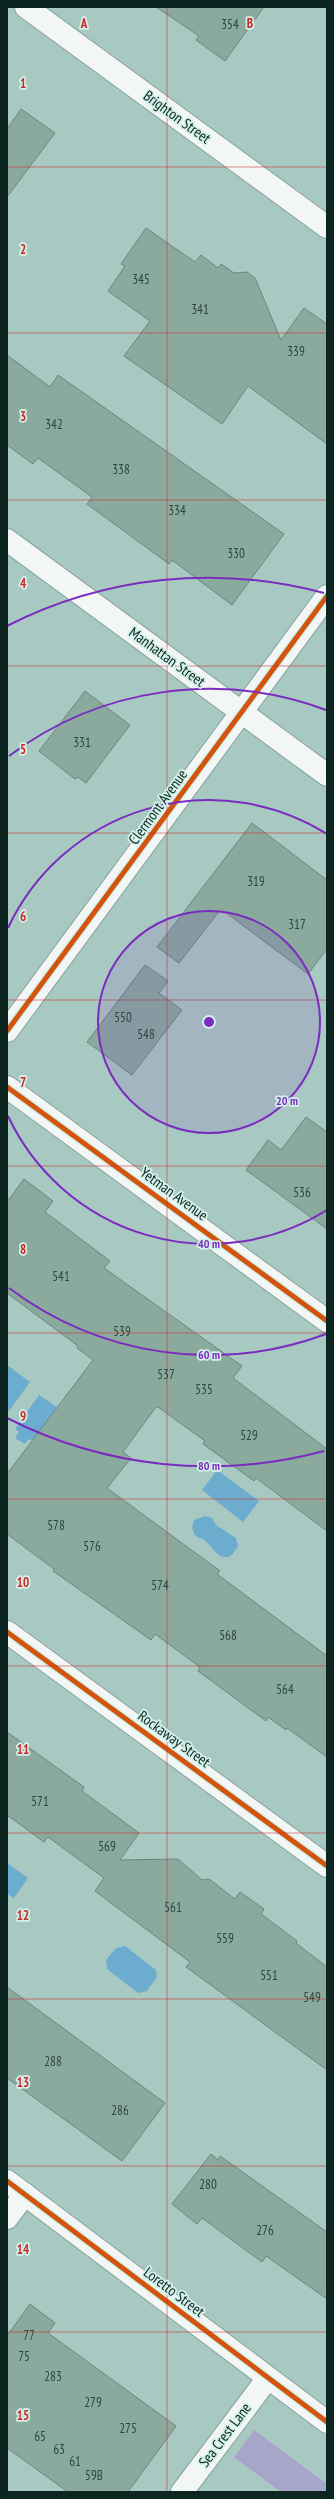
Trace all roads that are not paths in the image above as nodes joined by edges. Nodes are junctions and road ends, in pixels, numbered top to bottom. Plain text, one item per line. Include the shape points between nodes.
1 (26, 7) edge
2 (327, 227) edge
3 (7, 540) edge
4 (327, 596) edge
5 (242, 712) junction
6 (327, 775) edge
7 (7, 1031) edge
8 (7, 1087) edge
9 (327, 1321) edge
10 (7, 1632) edge
11 (327, 1866) edge
12 (7, 2180) edge
13 (25, 2194) junction
14 (7, 2218) edge
15 (268, 2378) junction
16 (327, 2422) edge
17 (182, 2492) edge

1 - 2 street, Brighton Street
3 - 5 street, Manhattan Street
4 - 5 street, Clermont Avenue
5 - 6 street, Manhattan Street
5 - 7 street, Clermont Avenue
8 - 9 street, Yetman Avenue
10 - 11 street, Rockaway Street
12 - 13 street, Loretto Street
13 - 14 street
13 - 15 street, Loretto Street
15 - 16 street, Loretto Street
15 - 17 street, Sea Crest Lane

